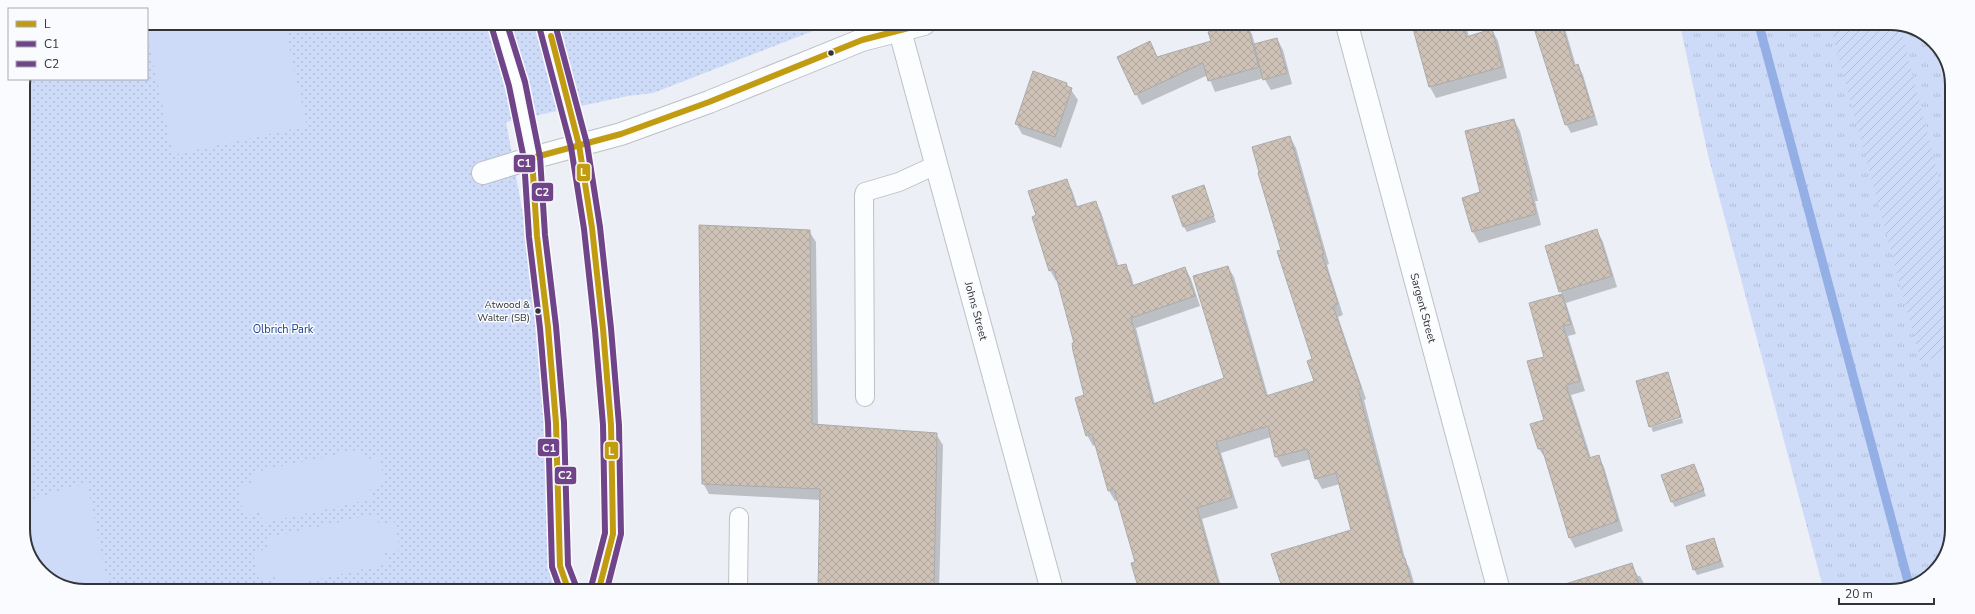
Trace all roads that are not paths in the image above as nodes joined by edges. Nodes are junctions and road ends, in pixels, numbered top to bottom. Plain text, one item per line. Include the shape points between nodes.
1 (501, 30) edge
2 (549, 30) edge
3 (903, 30) edge
4 (1349, 30) edge
5 (900, 31) junction
6 (579, 145) junction
7 (532, 158) junction
8 (936, 165) junction
9 (483, 173) dead end
10 (865, 397) dead end
11 (739, 517) dead end
12 (566, 584) edge
13 (600, 584) edge
14 (738, 584) edge
15 (1050, 584) edge
16 (1497, 584) edge

1 - 7 street via 517,84
2 - 6 street
3 - 5 street
4 - 16 street, Sargent Street
5 - 6 street via 862,40 709,102 621,134
5 - 8 street, Johns Street
6 - 7 street
6 - 13 street via 602,314 611,425 612,534
7 - 9 street
7 - 12 street via 537,236 556,423 560,566
8 - 10 lane via 900,182 865,192 864,195
8 - 15 street, Johns Street
11 - 14 lane

